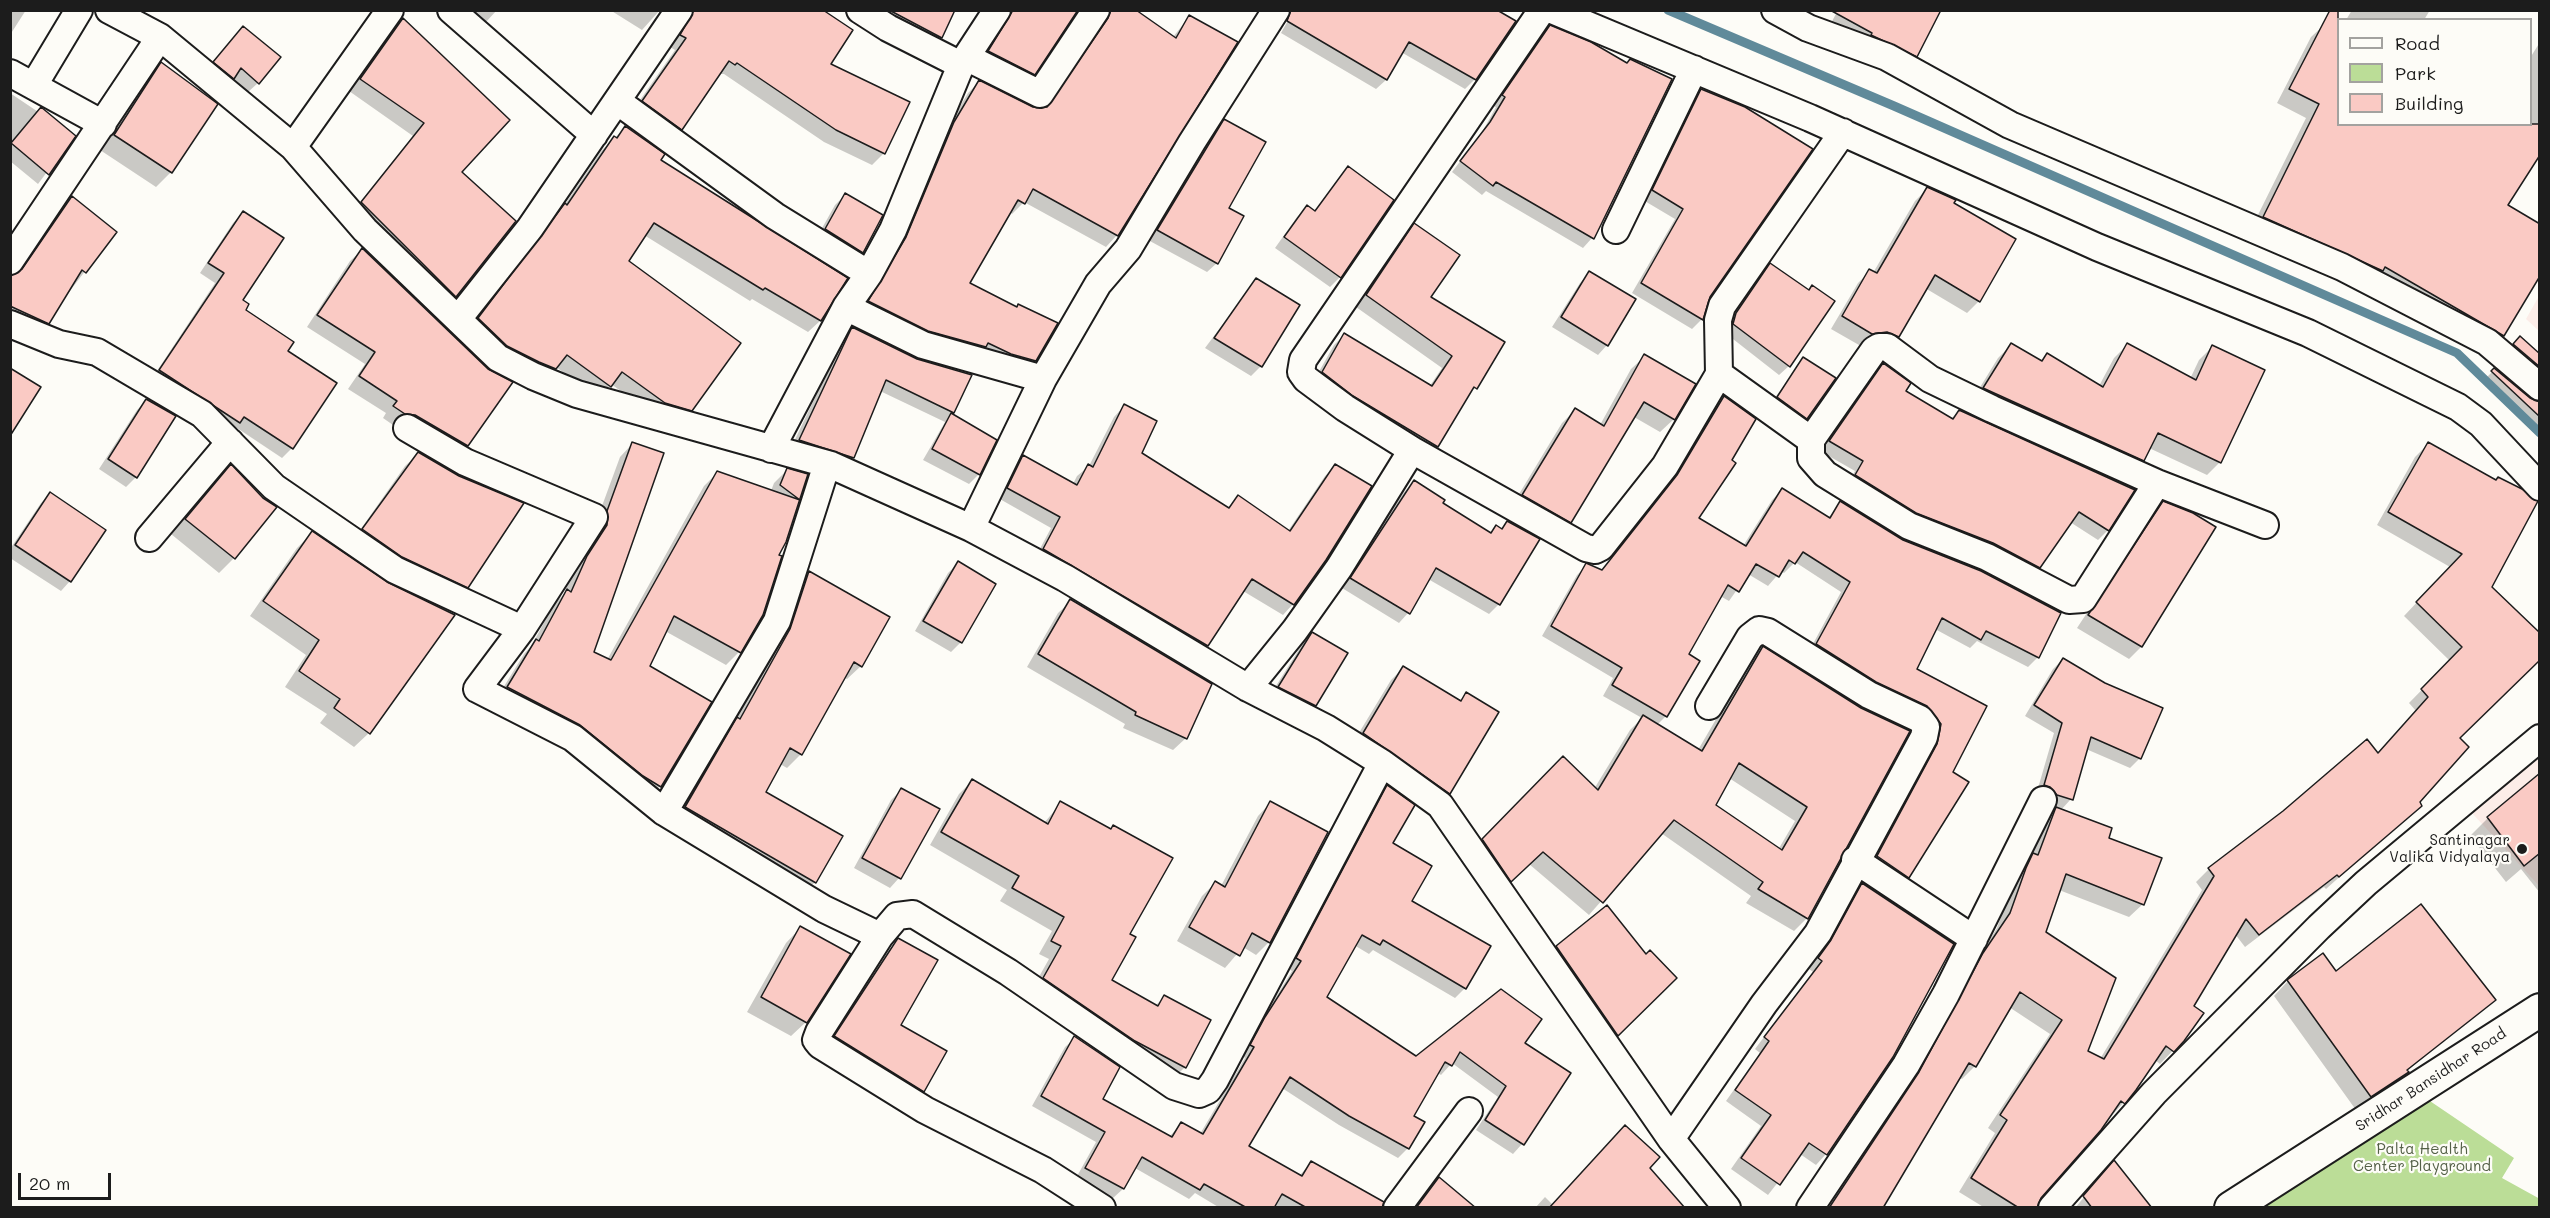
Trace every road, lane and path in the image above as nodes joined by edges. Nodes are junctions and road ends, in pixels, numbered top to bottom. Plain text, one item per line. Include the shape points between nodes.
1 (79, 10) edge
2 (109, 10) edge
3 (390, 10) edge
4 (451, 10) edge
5 (679, 10) edge
6 (860, 10) edge
7 (997, 10) edge
8 (1096, 10) edge
9 (1276, 10) edge
10 (1542, 10) edge
11 (1552, 10) edge
12 (1775, 10) edge
13 (160, 37) junction
14 (964, 61) junction
15 (1694, 69) junction
16 (10, 73) edge
17 (34, 86) junction
18 (617, 101) junction
19 (103, 124) junction
20 (1843, 132) junction
21 (594, 135) junction
22 (293, 147) junction
23 (1616, 230) dead end
24 (10, 261) edge
25 (869, 274) junction
26 (846, 307) junction
27 (458, 319) junction
28 (10, 324) edge
29 (1719, 374) junction
30 (1043, 379) junction
31 (2540, 387) edge
32 (407, 428) dead end
33 (1811, 440) junction
34 (230, 442) junction
35 (771, 449) junction
36 (1412, 450) junction
37 (827, 464) junction
38 (2157, 483) junction
39 (2540, 486) edge
40 (2265, 525) dead end
41 (971, 528) junction
42 (149, 538) dead end
43 (522, 629) junction
44 (1248, 688) junction
45 (1709, 706) dead end
46 (2540, 738) edge
47 (1382, 763) junction
48 (2043, 800) dead end
49 (664, 812) junction
50 (1855, 860) junction
51 (880, 936) junction
52 (1974, 939) junction
53 (2540, 1010) edge
54 (1469, 1111) dead end
55 (1671, 1138) junction
56 (1102, 1208) edge
57 (1397, 1208) edge
58 (1726, 1208) edge
59 (1810, 1208) edge
60 (2052, 1208) edge
61 (2231, 1208) edge

1 - 17 street
2 - 13 street
3 - 22 street
4 - 21 street
5 - 18 street
6 - 14 street
7 - 14 street
8 - 14 street via 1040,93
9 - 30 street via 1128,249 1098,284
10 - 36 street via 1303,360 1301,372 1306,379
11 - 15 street
12 - 31 street via 1808,28 1887,57 2010,125 2342,267 2487,342
13 - 19 street
13 - 22 street
14 - 25 street via 893,230
15 - 20 street
15 - 23 street
16 - 17 street
17 - 19 street
18 - 21 street
18 - 25 street via 775,216
19 - 24 street
20 - 29 street via 1722,306 1718,320
20 - 39 street via 2097,247 2308,333 2458,407 2481,424
21 - 27 street via 530,228
22 - 27 street via 365,230
25 - 26 street
26 - 30 street via 923,345
26 - 35 street
27 - 35 street via 498,358 533,376 577,394
28 - 34 street via 59,344 97,352 202,414
29 - 33 street
29 - 36 street via 1665,466 1601,547 1594,550
30 - 41 street
32 - 43 street via 465,462 594,517
33 - 38 street via 1874,350 1887,347 1930,379
33 - 38 street via 1811,458 1825,474 1891,516 1987,557 2069,600 2083,599
34 - 42 street
34 - 43 street via 274,487 395,570
35 - 37 street
36 - 44 street via 1339,568
37 - 41 street
37 - 49 street via 777,621
38 - 40 street
41 - 44 street via 1065,578
43 - 49 street via 477,689 573,738
44 - 47 street via 1326,728
45 - 50 street via 1750,637 1759,630 1869,695 1920,718 1926,727 1924,737
46 - 60 street via 2319,927 2154,1093
47 - 51 street via 1215,1080 1199,1094 1174,1086 1008,972 913,914 897,916
47 - 55 street via 1440,805
48 - 52 street
49 - 51 street via 824,909
50 - 52 street
50 - 55 street via 1818,933
51 - 56 street via 819,1032 816,1040 820,1045 925,1110 1043,1170
52 - 59 street via 1906,1065
53 - 61 street, Sridhar Bansidhar Road
54 - 57 street
55 - 58 street

